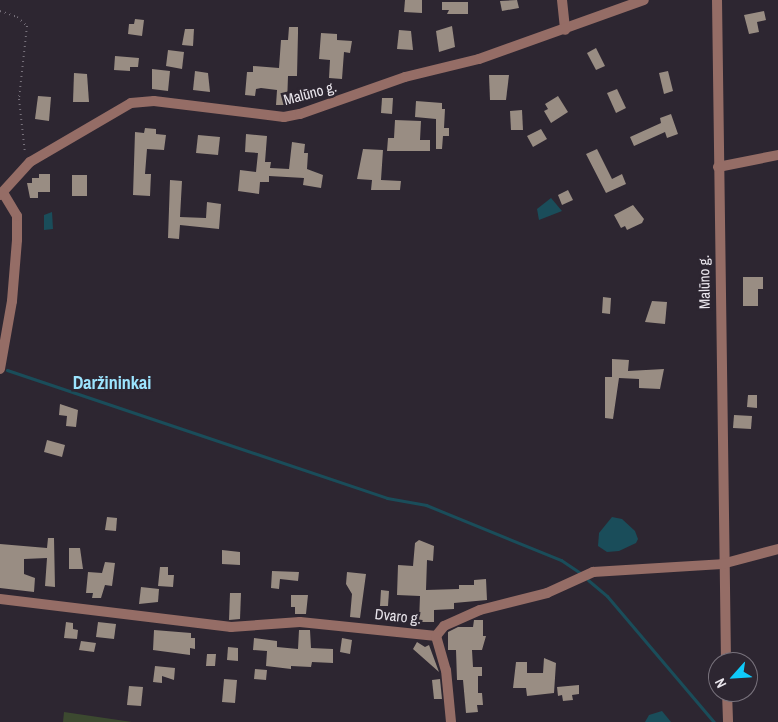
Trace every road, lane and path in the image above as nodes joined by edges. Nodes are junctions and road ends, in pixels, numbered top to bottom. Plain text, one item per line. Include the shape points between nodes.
1 (562, 0) edge
2 (644, 0) edge
3 (717, 0) edge
4 (0, 11) edge
5 (565, 30) junction
6 (778, 156) edge
7 (30, 162) junction
8 (718, 167) junction
9 (1, 194) edge
10 (0, 369) edge
11 (778, 549) edge
12 (722, 564) junction
13 (0, 600) edge
14 (436, 636) junction
15 (726, 652) edge
16 (727, 702) edge
17 (451, 722) edge
18 (728, 722) edge

1 - 5 street
2 - 5 street, Malūno g.
3 - 8 street, Malūno g.
4 - 7 path via 17,17 27,26 19,100 21,138
5 - 7 street, Malūno g. via 284,117 154,101 131,103 117,108
6 - 8 street
7 - 9 street, Malūno g.
8 - 12 street, Malūno g.
9 - 10 street via 14,208 17,240 12,301
11 - 12 street, Dvaro g.
12 - 14 street, Dvaro g. via 593,572 546,593 480,610 444,626
12 - 15 street, Malūno g.
13 - 14 street, Dvaro g. via 231,627 300,622
14 - 17 street via 446,670
16 - 18 street

